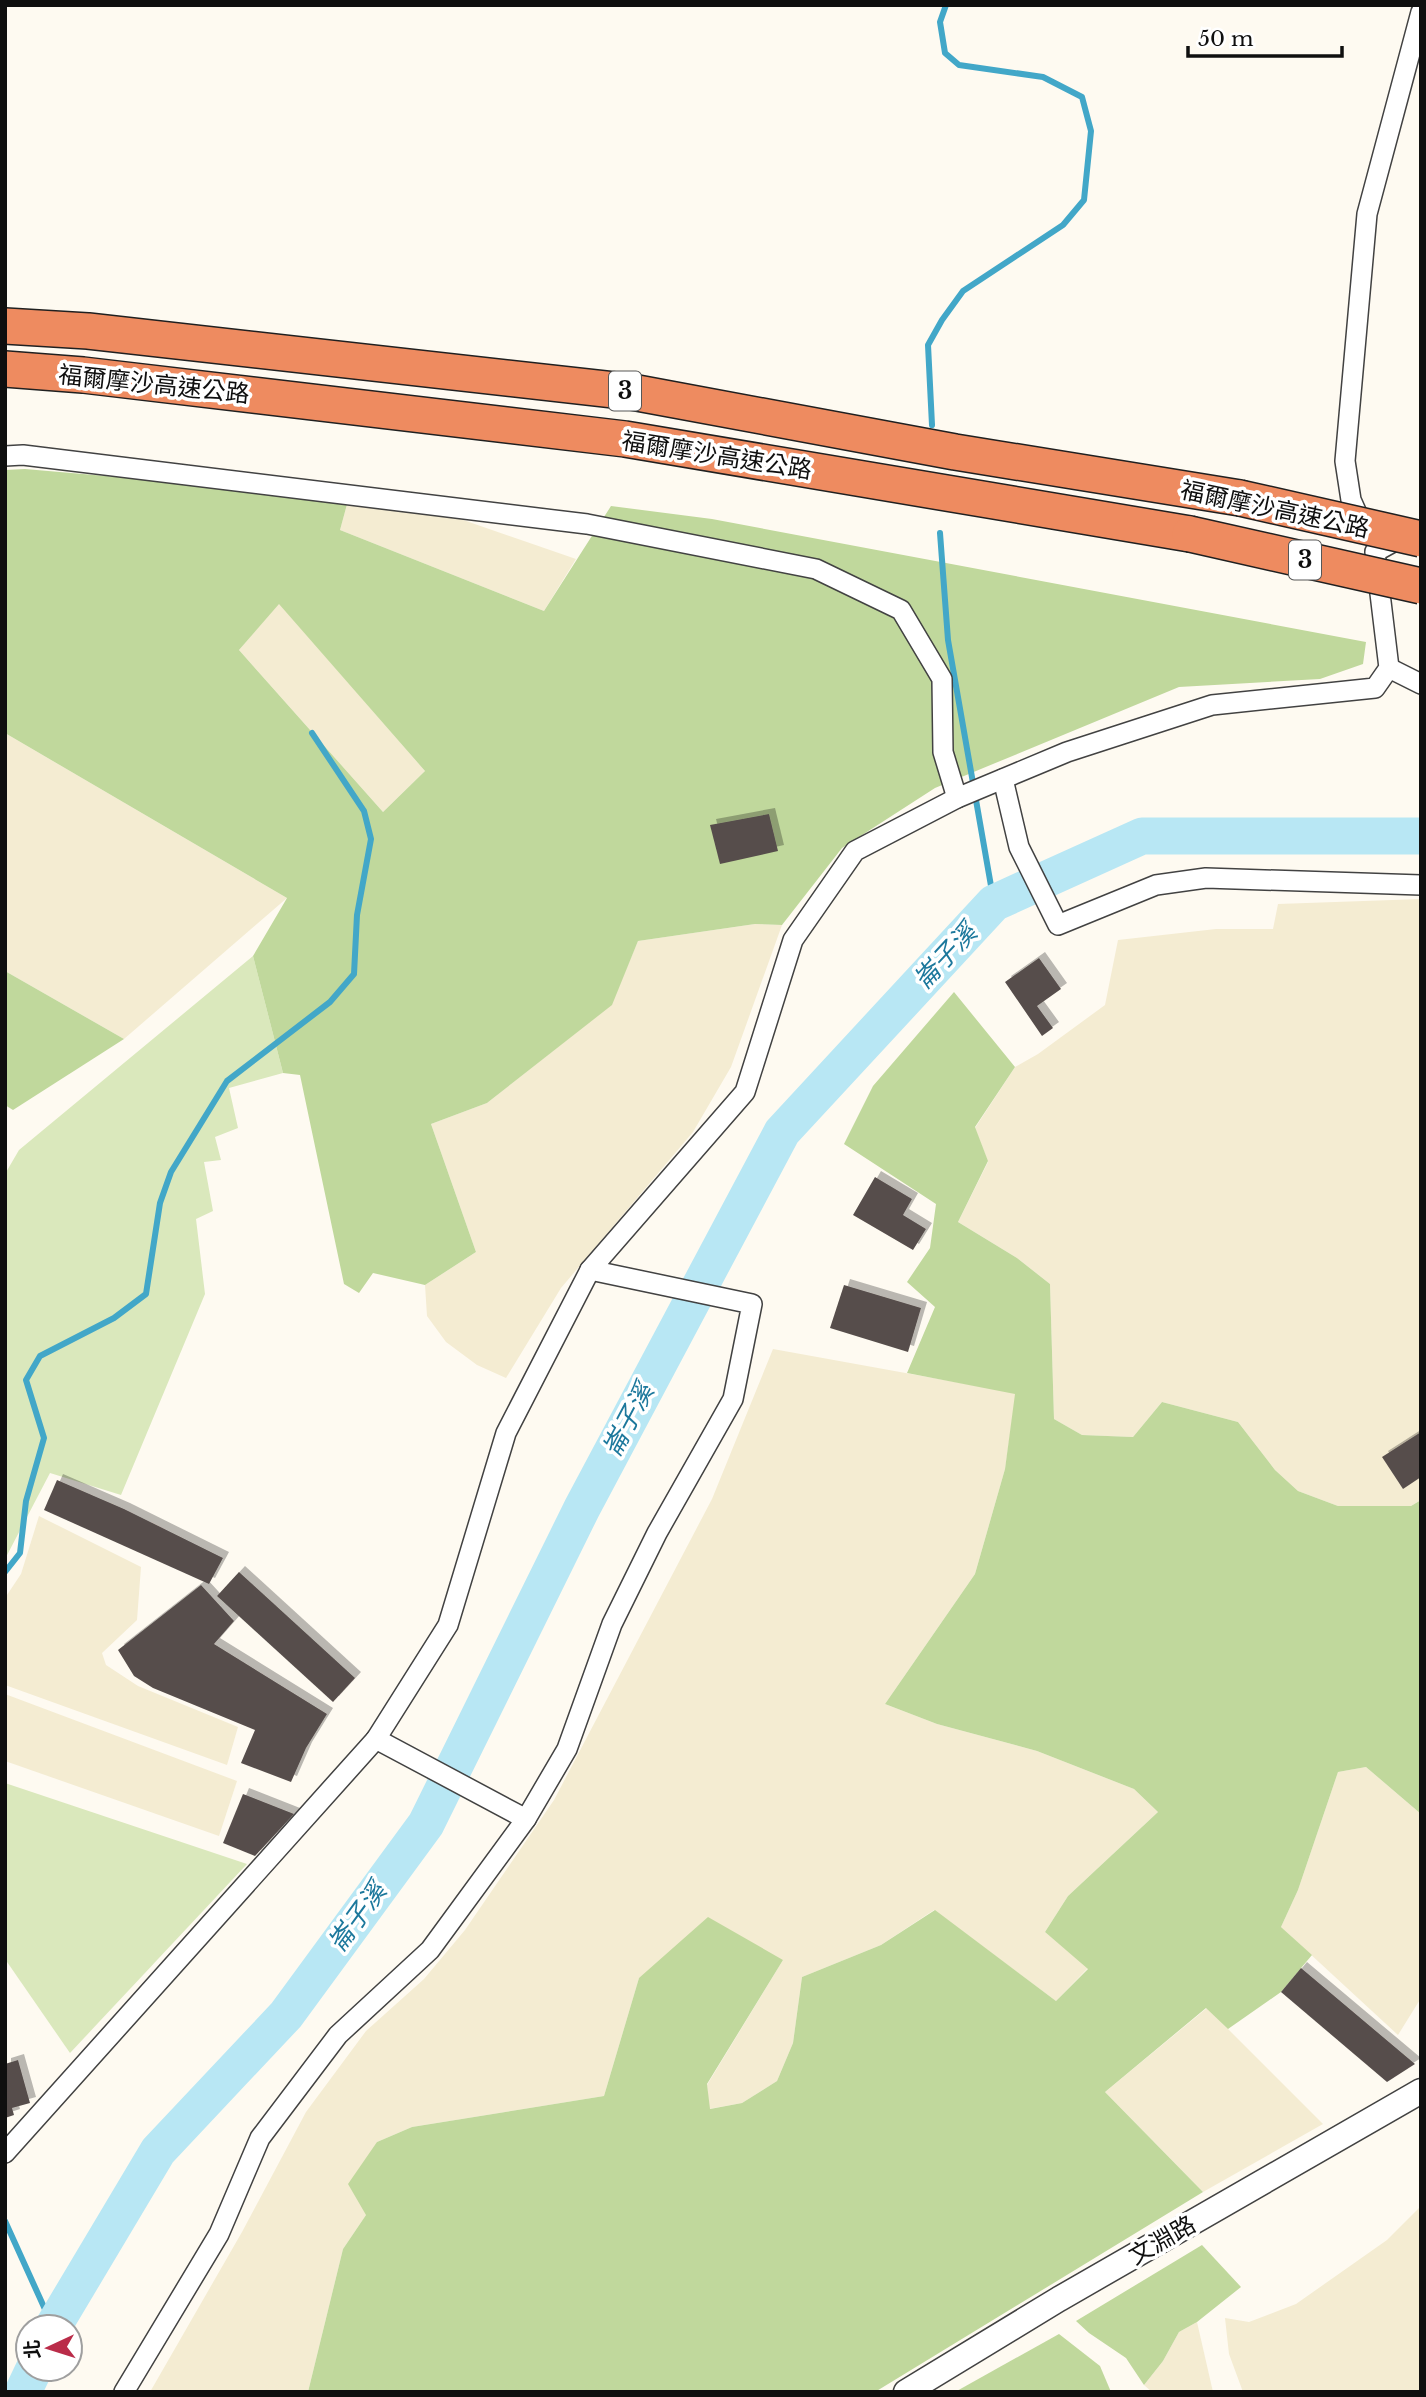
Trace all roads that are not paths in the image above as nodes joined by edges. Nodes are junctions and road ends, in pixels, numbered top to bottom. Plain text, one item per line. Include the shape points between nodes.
1 (1421, 12) edge
2 (15, 326) edge
3 (16, 372) edge
4 (5, 456) edge
5 (1421, 527) edge
6 (1421, 539) edge
7 (1375, 552) junction
8 (1421, 586) edge
9 (1389, 668) junction
10 (1421, 684) edge
11 (1003, 779) junction
12 (957, 797) junction
13 (1421, 885) edge
14 (590, 1270) junction
15 (376, 1739) junction
16 (526, 1819) junction
17 (1421, 2091) edge
18 (5, 2152) edge
19 (124, 2392) edge
20 (906, 2392) edge

1 - 7 street via 1367,214 1347,433 1345,461 1351,500
2 - 6 highway, 福爾摩沙高速公路 / 3, bridge via 632,392 955,452 1240,498
3 - 8 highway, 福爾摩沙高速公路 / 3, bridge via 625,439 1190,534
4 - 12 street via 587,524 816,569 901,610 942,679 943,752
5 - 7 street
7 - 9 street
9 - 10 street
9 - 11 street via 1375,688 1212,705 1067,752
11 - 12 street
11 - 13 street via 1019,847 1058,925 1156,884 1206,878
12 - 14 street via 855,850 793,940 746,1092
14 - 15 street via 506,1433 448,1625
14 - 16 street via 752,1304 733,1399 657,1533 618,1613 567,1749
15 - 16 street
15 - 18 street
16 - 19 street via 430,1950 338,2035 260,2138 219,2234
17 - 20 street, 文淵路

